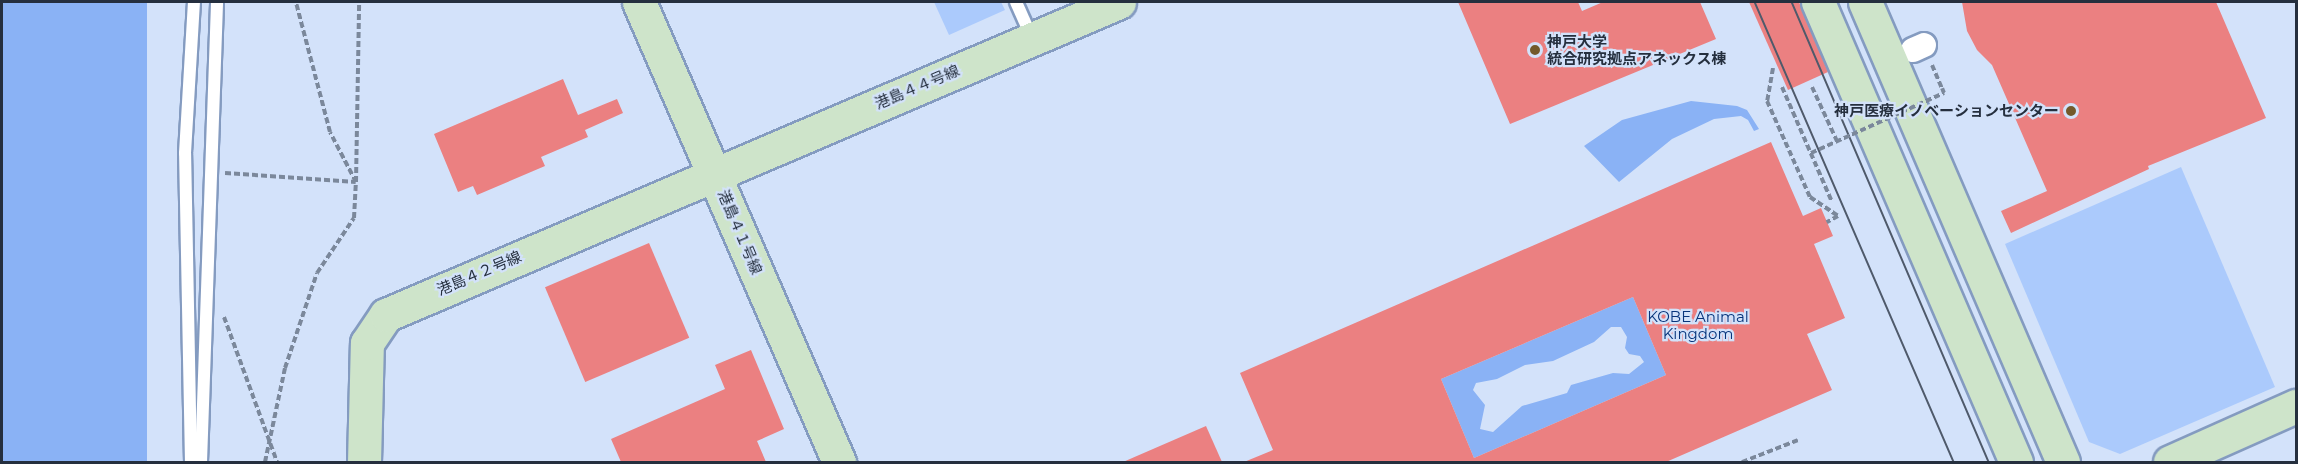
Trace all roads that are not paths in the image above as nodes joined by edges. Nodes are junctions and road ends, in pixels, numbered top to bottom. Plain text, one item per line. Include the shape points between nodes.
1 (194, 2) edge
2 (217, 2) edge
3 (639, 2) edge
4 (1016, 2) edge
5 (1119, 2) edge
6 (1818, 2) edge
7 (1865, 2) edge
8 (1033, 39) junction
9 (714, 172) junction
10 (2296, 406) edge
11 (191, 462) edge
12 (201, 462) edge
13 (364, 462) edge
14 (838, 462) edge
15 (2016, 462) edge
16 (2063, 462) edge
17 (2170, 462) edge

1 - 11 lane via 185,153
2 - 12 lane
3 - 9 street, 港島４１号線
4 - 8 lane
5 - 8 street, 港島４４号線
6 - 15 street
7 - 16 street
8 - 9 street, 港島４４号線
9 - 13 street, 港島４２号線 via 386,315 367,343
9 - 14 street, 港島４１号線
10 - 17 street

